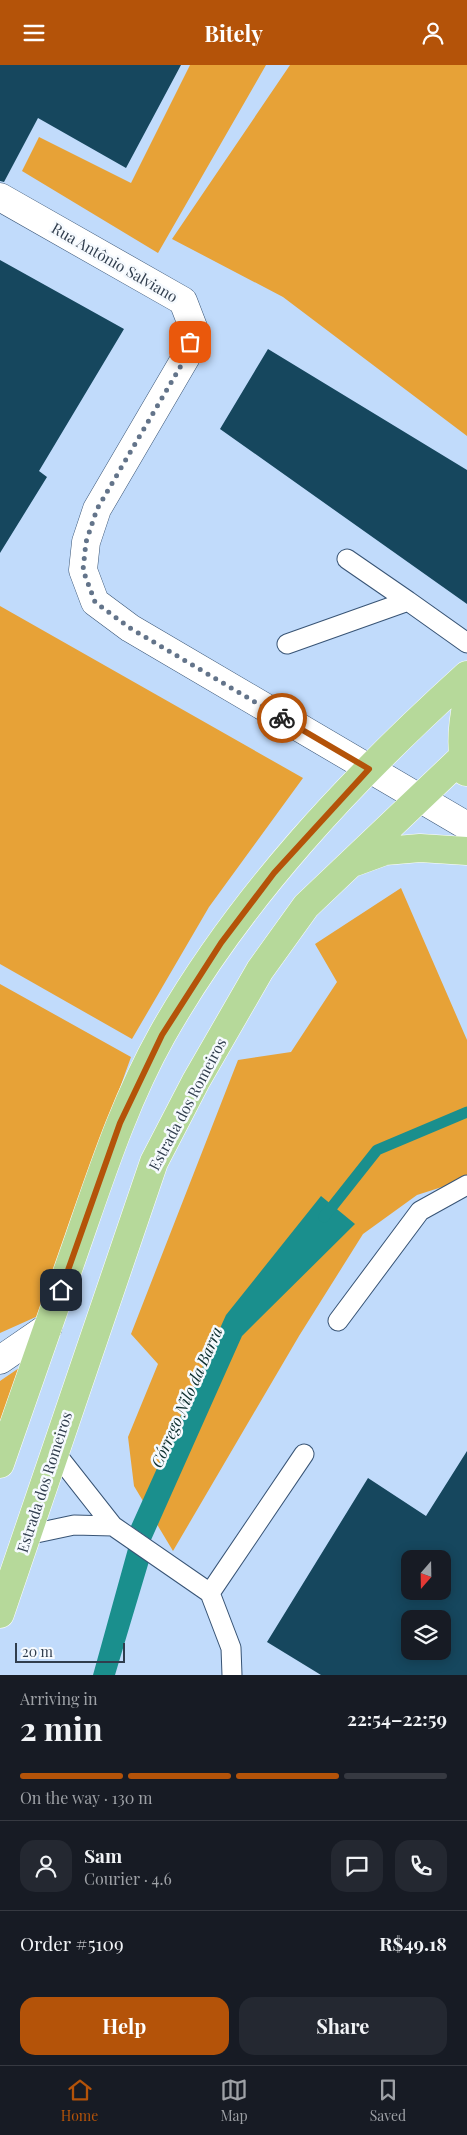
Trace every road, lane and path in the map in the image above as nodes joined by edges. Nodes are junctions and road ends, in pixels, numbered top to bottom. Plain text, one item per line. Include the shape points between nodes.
1 (0, 197) edge
2 (347, 559) dead end
3 (408, 601) junction
4 (467, 643) edge
5 (287, 644) dead end
6 (467, 675) edge
7 (467, 702) edge
8 (465, 762) edge
9 (369, 769) junction
10 (418, 798) junction
11 (467, 826) edge
12 (467, 851) edge
13 (347, 865) junction
14 (467, 1185) edge
15 (338, 1321) dead end
16 (48, 1327) junction
17 (0, 1360) edge
18 (54, 1451) junction
19 (304, 1454) dead end
20 (0, 1464) edge
21 (118, 1529) junction
22 (27, 1535) junction
23 (210, 1593) junction
24 (0, 1614) edge
25 (232, 1675) edge

1 - 9 street, Rua Antônio Salviano via 183,301 193,327 186,357 97,509 86,542 83,570 95,602 130,628
2 - 3 lane
3 - 4 lane
3 - 5 lane
6 - 9 main road
7 - 8 main road via 463,722
8 - 10 main road, Estrada dos Romeiros
9 - 10 street, Rua Antônio Salviano
9 - 16 main road via 274,873 221,943 162,1035 112,1143
10 - 11 street, Rua Antônio Salviano
10 - 13 main road, Estrada dos Romeiros
12 - 13 main road via 420,848 385,851
13 - 18 main road, Estrada dos Romeiros via 306,906 260,970 196,1081 154,1163
14 - 15 lane via 420,1211
16 - 17 street
16 - 20 main road
18 - 21 lane
18 - 22 main road, Estrada dos Romeiros
19 - 23 lane
21 - 22 lane via 74,1525
21 - 23 lane
22 - 24 main road, Estrada dos Romeiros
23 - 25 lane via 231,1648

